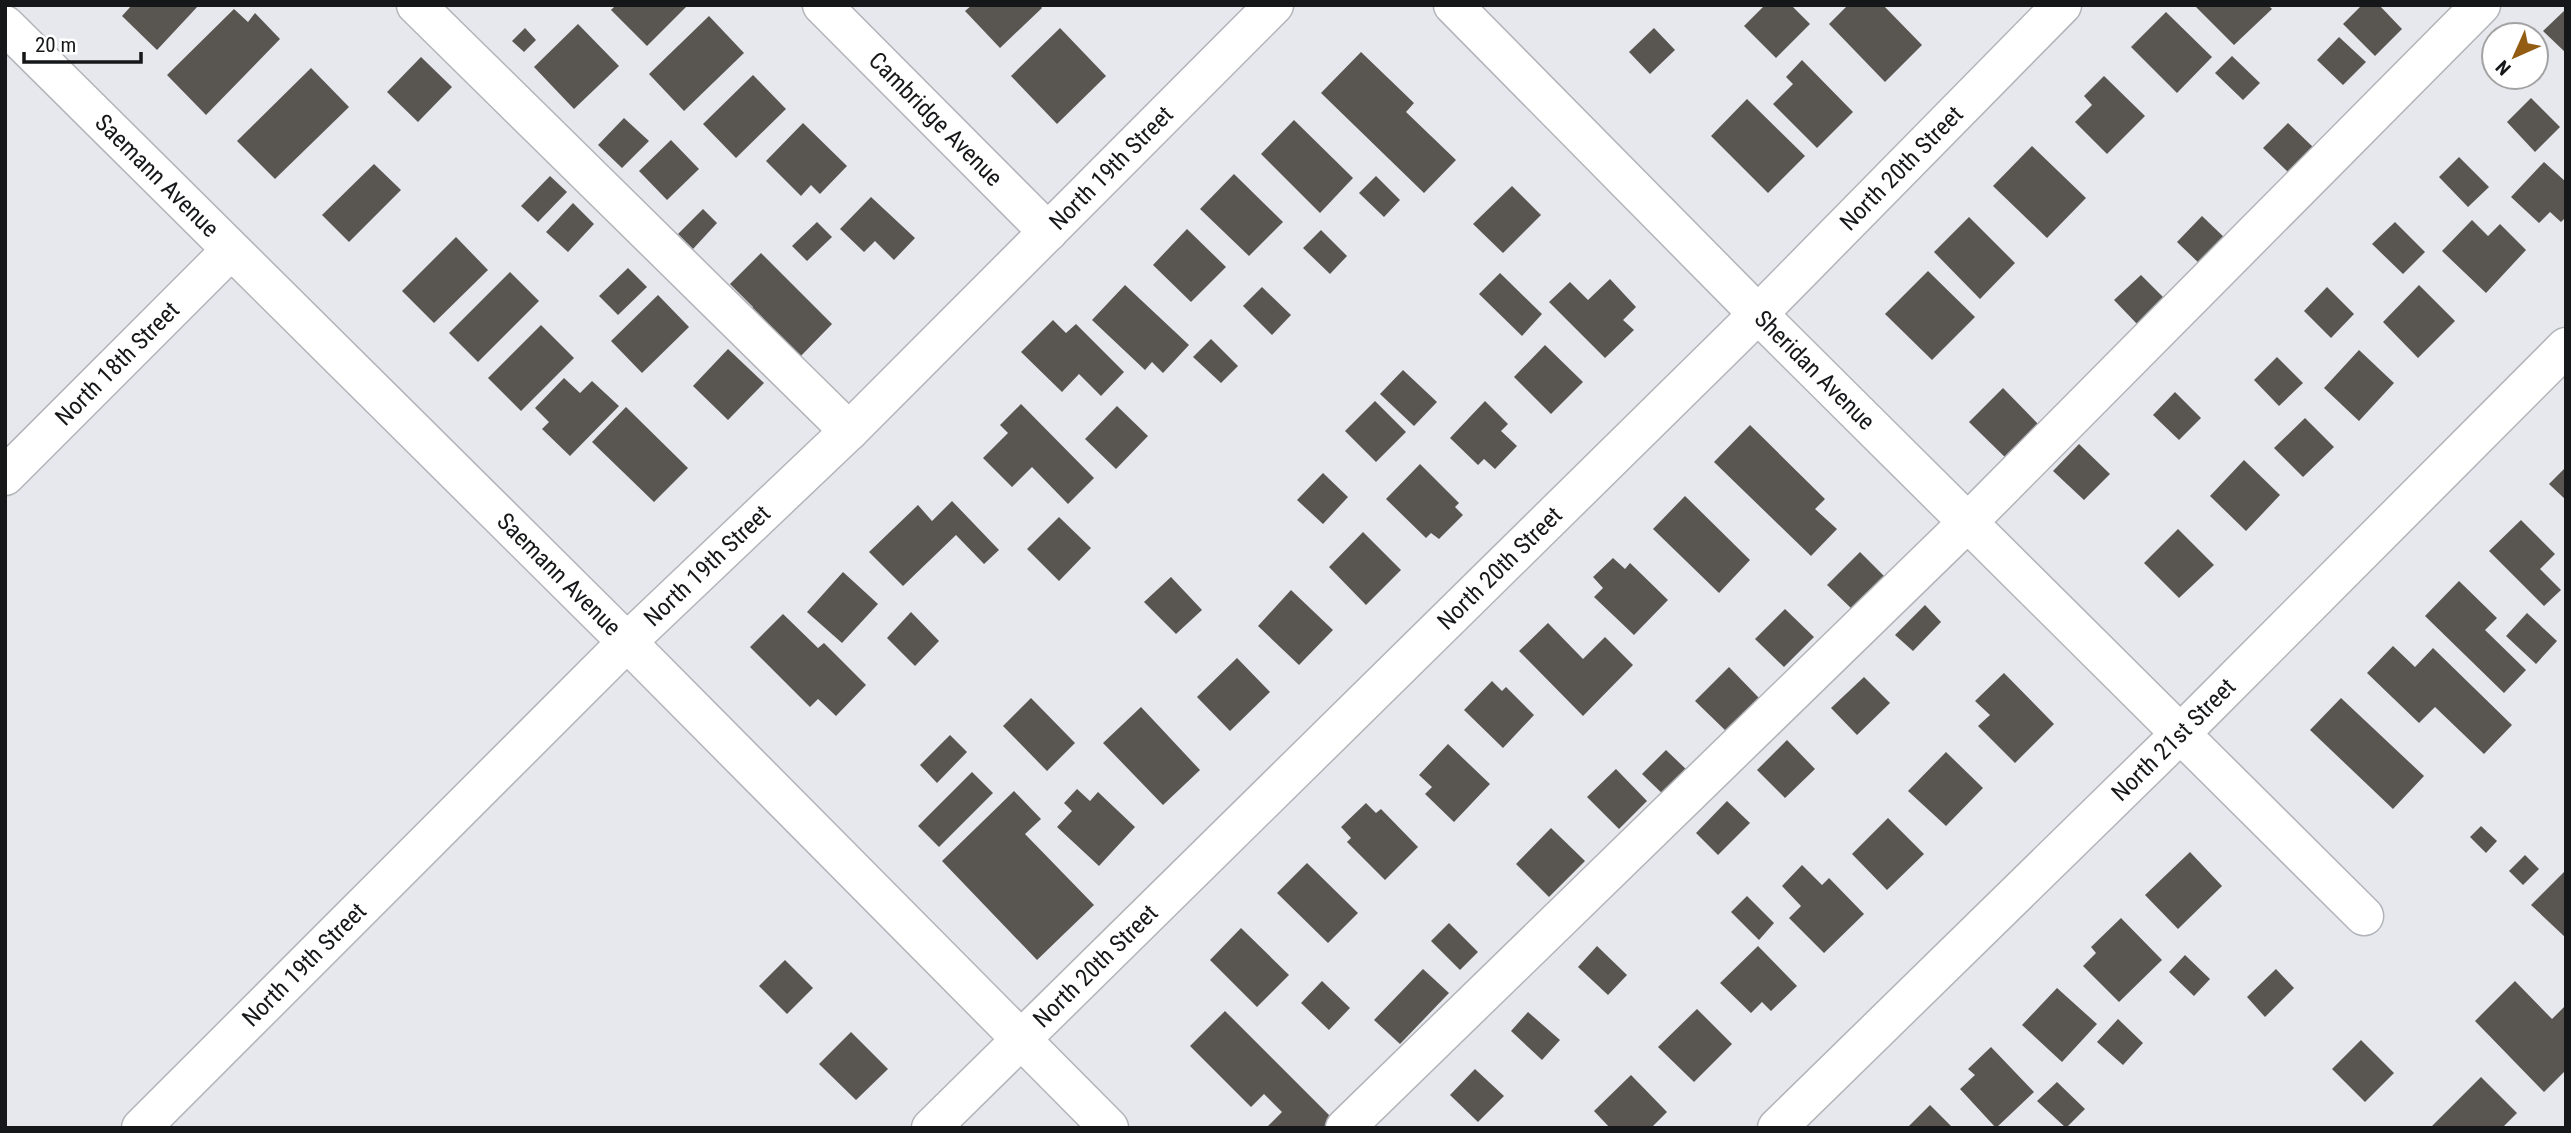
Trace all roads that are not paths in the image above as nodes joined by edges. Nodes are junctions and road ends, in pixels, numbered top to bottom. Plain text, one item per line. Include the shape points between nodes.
1 (416, 5) edge
2 (822, 5) edge
3 (1273, 5) edge
4 (1453, 5) edge
5 (2062, 5) edge
6 (2480, 5) edge
7 (5, 25) edge
8 (1048, 232) junction
9 (230, 251) junction
10 (1758, 314) junction
11 (2566, 347) edge
12 (849, 431) junction
13 (5, 476) edge
14 (1969, 521) junction
15 (627, 642) junction
16 (2181, 733) junction
17 (2364, 916) dead end
18 (1021, 1039) junction
19 (141, 1128) edge
20 (931, 1128) edge
21 (1110, 1128) edge
22 (1345, 1128) edge
23 (1777, 1128) edge

1 - 12 street
2 - 8 street, Cambridge Avenue
3 - 8 street, North 19th Street
4 - 10 street, Sheridan Avenue
5 - 10 street, North 20th Street
6 - 14 street
7 - 9 street, Saemann Avenue
8 - 12 street, North 19th Street
9 - 13 street, North 18th Street
9 - 15 street, Saemann Avenue
10 - 14 street, Sheridan Avenue
10 - 18 street, North 20th Street
11 - 16 street, North 21st Street
12 - 15 street, North 19th Street
14 - 16 street, Sheridan Avenue
14 - 22 street
15 - 18 street, Saemann Avenue
15 - 19 street, North 19th Street
16 - 17 street, Sheridan Avenue
16 - 23 street, North 21st Street
18 - 20 street, North 20th Street
18 - 21 street, Saemann Avenue

